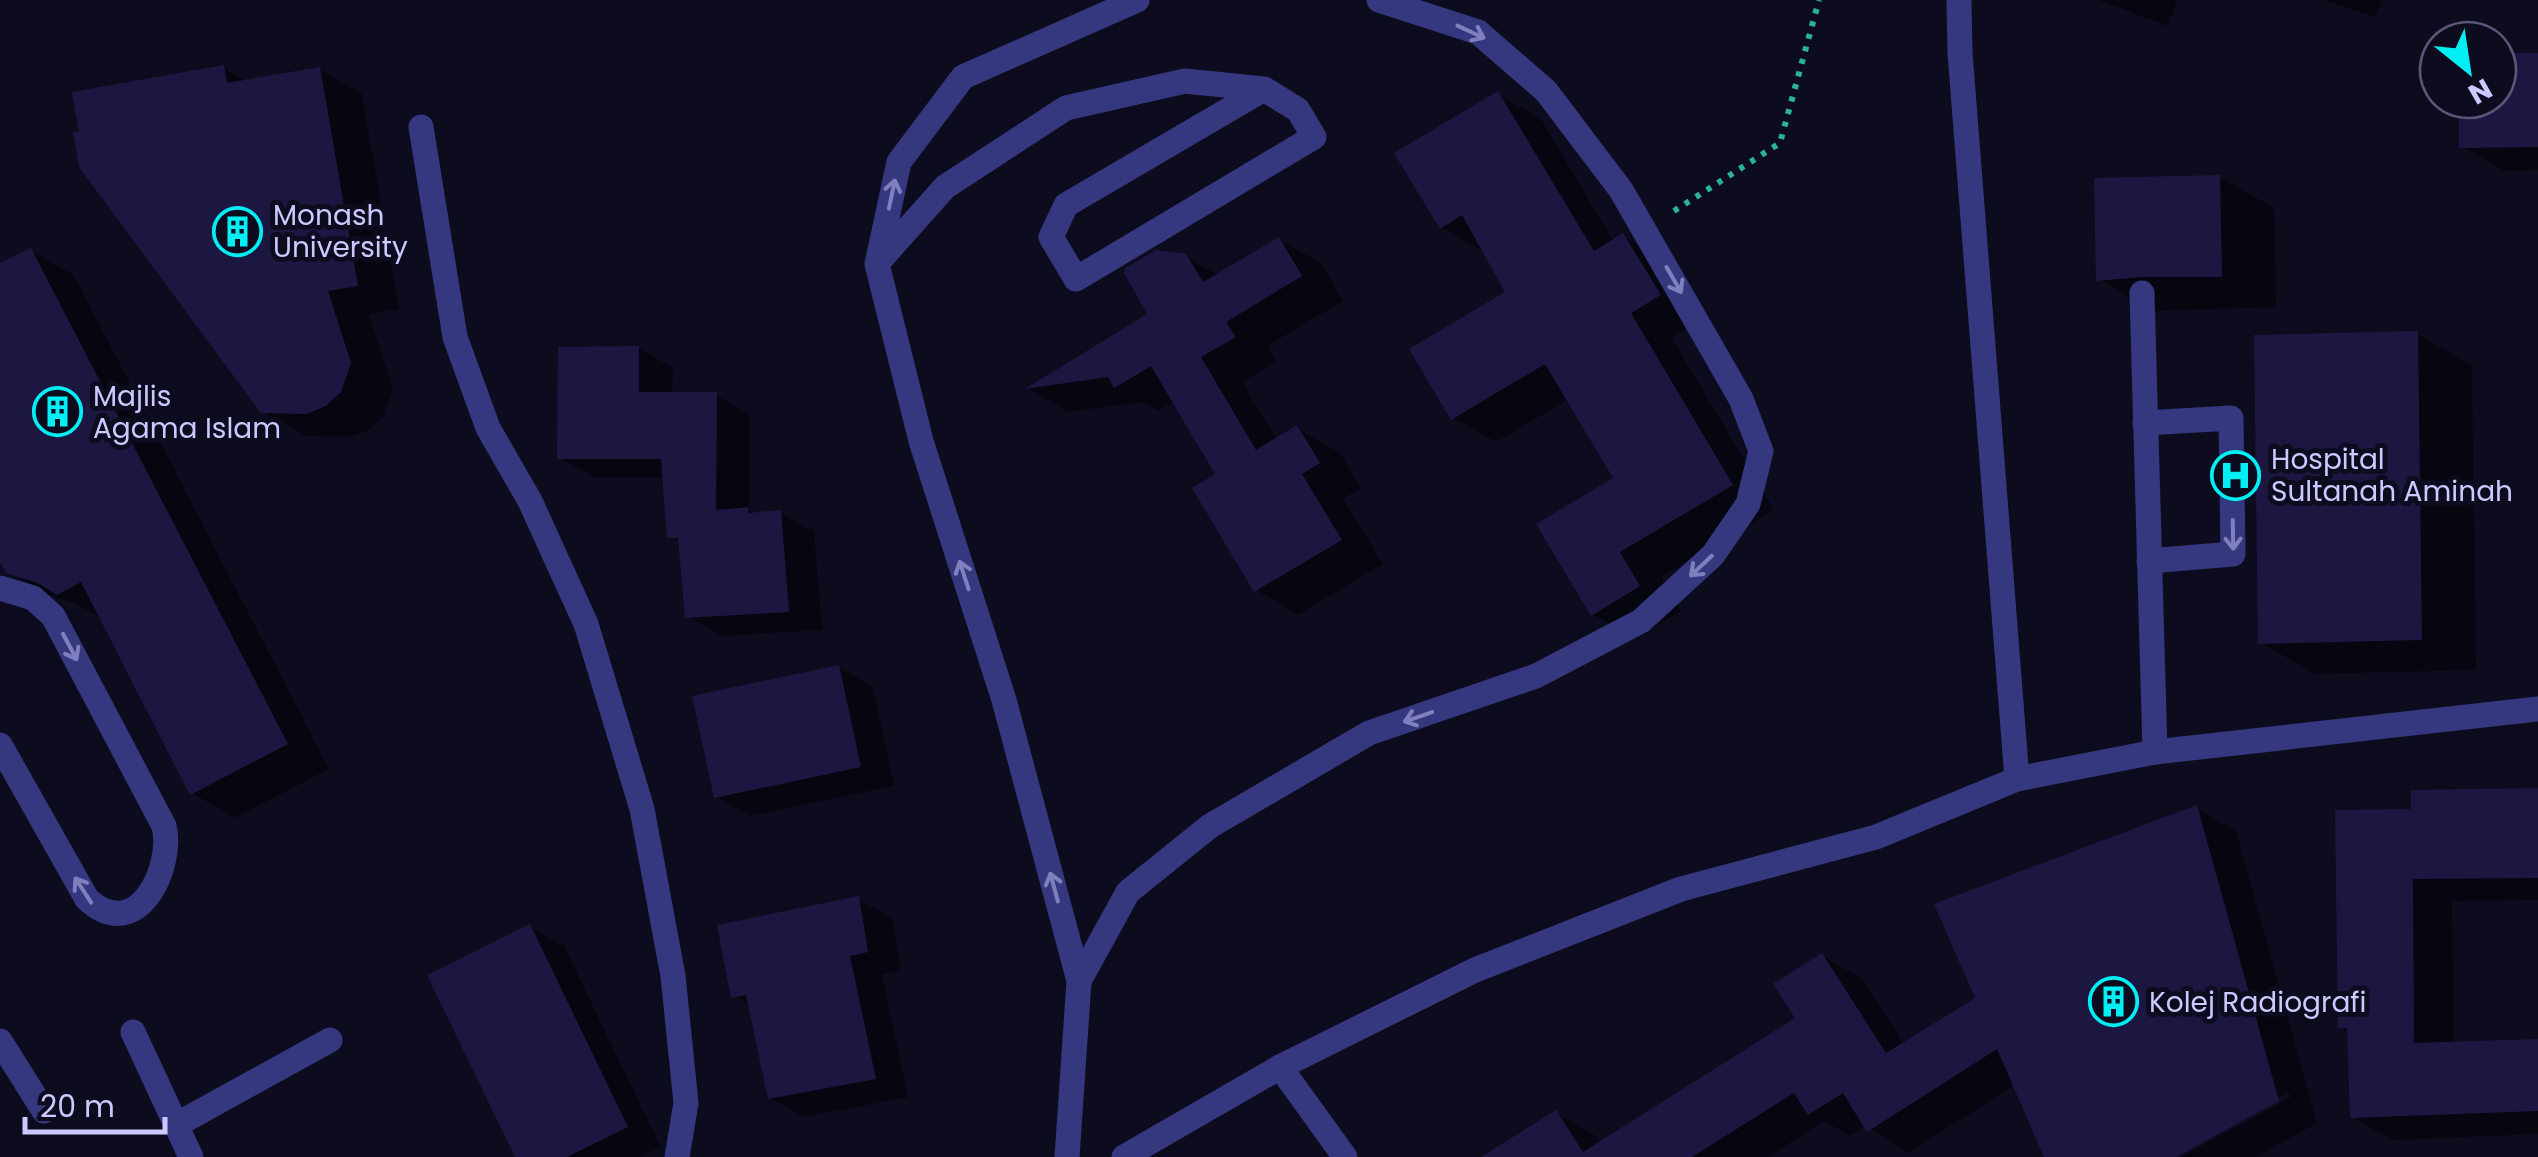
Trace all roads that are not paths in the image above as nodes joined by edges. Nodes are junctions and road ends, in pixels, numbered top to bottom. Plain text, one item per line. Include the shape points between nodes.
1 (1137, 0) edge
2 (1379, 0) edge
3 (1960, 0) edge
4 (1264, 89) junction
5 (421, 127) dead end
6 (877, 264) junction
7 (2142, 292) dead end
8 (2146, 423) junction
9 (2149, 561) junction
10 (0, 588) edge
11 (2538, 709) edge
12 (0, 745) edge
13 (2155, 752) junction
14 (2017, 779) junction
15 (1080, 982) junction
16 (133, 1032) dead end
17 (330, 1040) dead end
18 (0, 1041) edge
19 (1280, 1066) junction
20 (44, 1112) dead end
21 (176, 1125) junction
22 (191, 1157) edge
23 (677, 1157) edge
24 (1067, 1157) edge
25 (1124, 1157) edge
26 (1345, 1157) edge

6 -> 1 street via 899,162 963,76
2 -> 15 street via 1478,32 1546,91 1622,190 1741,399 1761,451 1748,504 1713,556 1641,620 1536,676 1370,733 1210,826 1128,892
3 - 14 street
4 - 4 street via 1298,110 1314,138 1076,279 1051,237 1066,205
4 - 6 street via 1185,81 1066,108 945,187
5 - 23 street via 454,337 488,428 586,624 642,809 674,976 686,1103
15 -> 6 street via 1004,700 922,442
7 - 8 street
8 - 9 street
8 -> 9 street via 2232,418 2233,554
9 - 13 street
10 -> 12 street via 34,598 54,616 164,826 165,854 142,906 124,915 103,913 88,899
11 - 13 street
13 - 14 street
14 - 19 street via 1876,837 1681,889 1475,970
15 - 24 street
16 - 21 street
17 - 21 street
18 - 20 street
19 - 25 street
19 - 26 street
21 - 22 street

